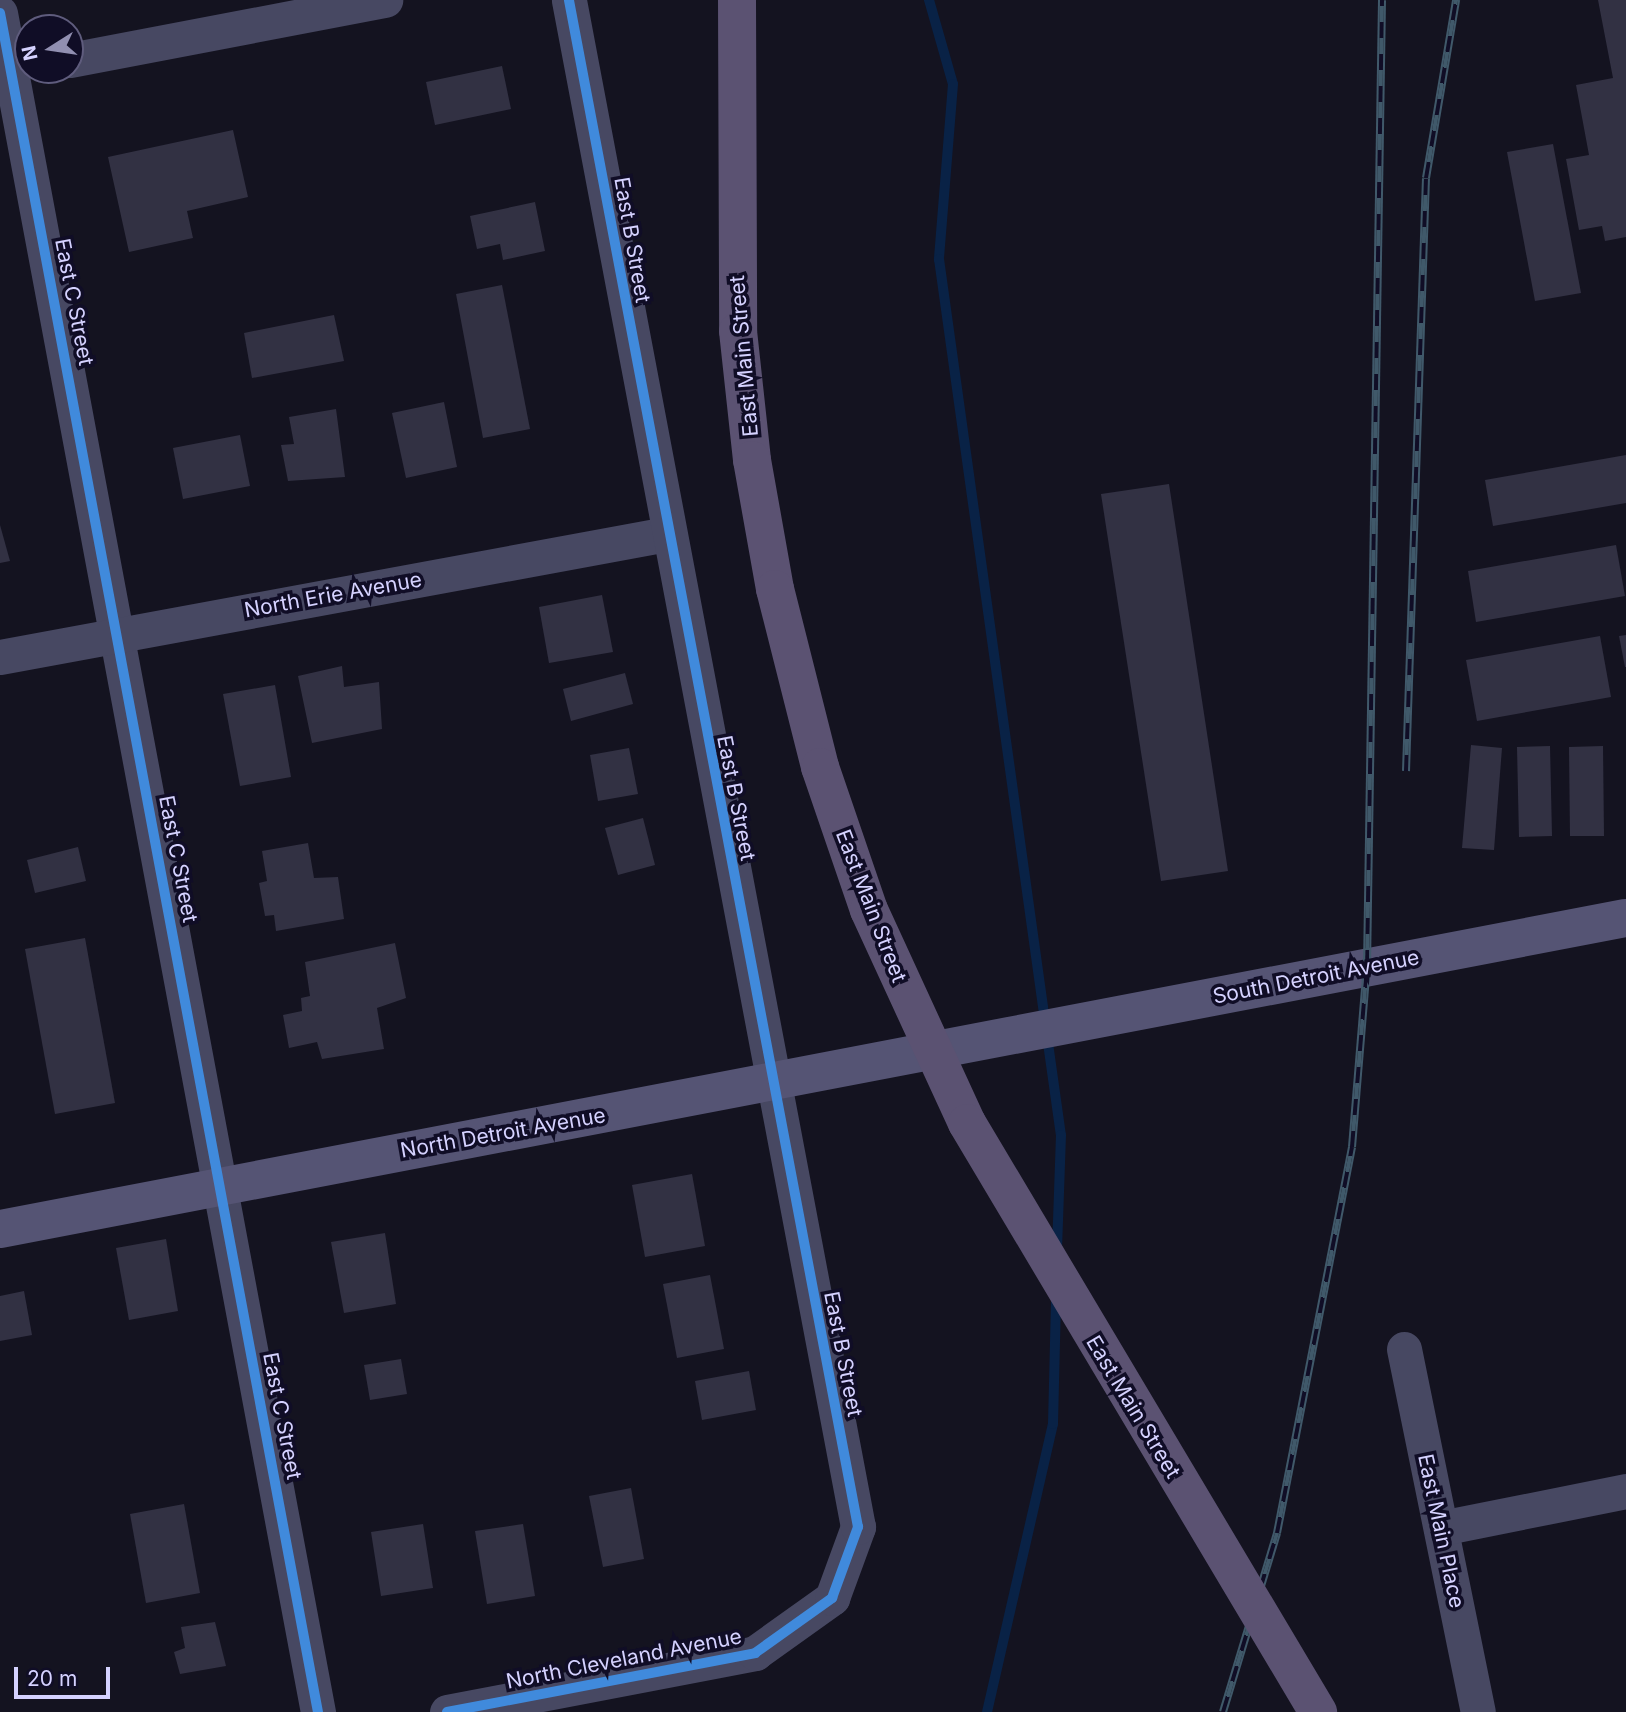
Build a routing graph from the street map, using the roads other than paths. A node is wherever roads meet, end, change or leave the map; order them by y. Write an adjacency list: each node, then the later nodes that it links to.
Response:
1 (385, 0): 5 (street)
2 (569, 0): 7 (street, East B Street)
3 (737, 0): 21 (main road, East Main Street, bridge)
4 (0, 13): 6 (street, East C Street)
5 (84, 57)
6 (13, 71): 8 (street, East C Street)
7 (667, 534): 8 (street, North Erie Avenue); 12 (street, East B Street)
8 (117, 635): 9 (street, North Erie Avenue); 13 (street, East C Street)
9 (0, 657)
10 (1626, 918): 11 (street, South Detroit Avenue)
11 (1007, 1040): 12 (street, North Detroit Avenue)
12 (771, 1084): 13 (street, North Detroit Avenue); 18 (street, East B Street)
13 (219, 1185): 14 (street, North Detroit Avenue); 19 (street, East C Street)
14 (0, 1229)
15 (1404, 1349): 17 (street, East Main Place)
16 (1626, 1491): 17 (street)
17 (1441, 1528): 22 (street, East Main Place)
18 (832, 1598): 20 (street, North Cleveland Avenue)
19 (318, 1712)
20 (447, 1712)
21 (1318, 1712)
22 (1478, 1712)

